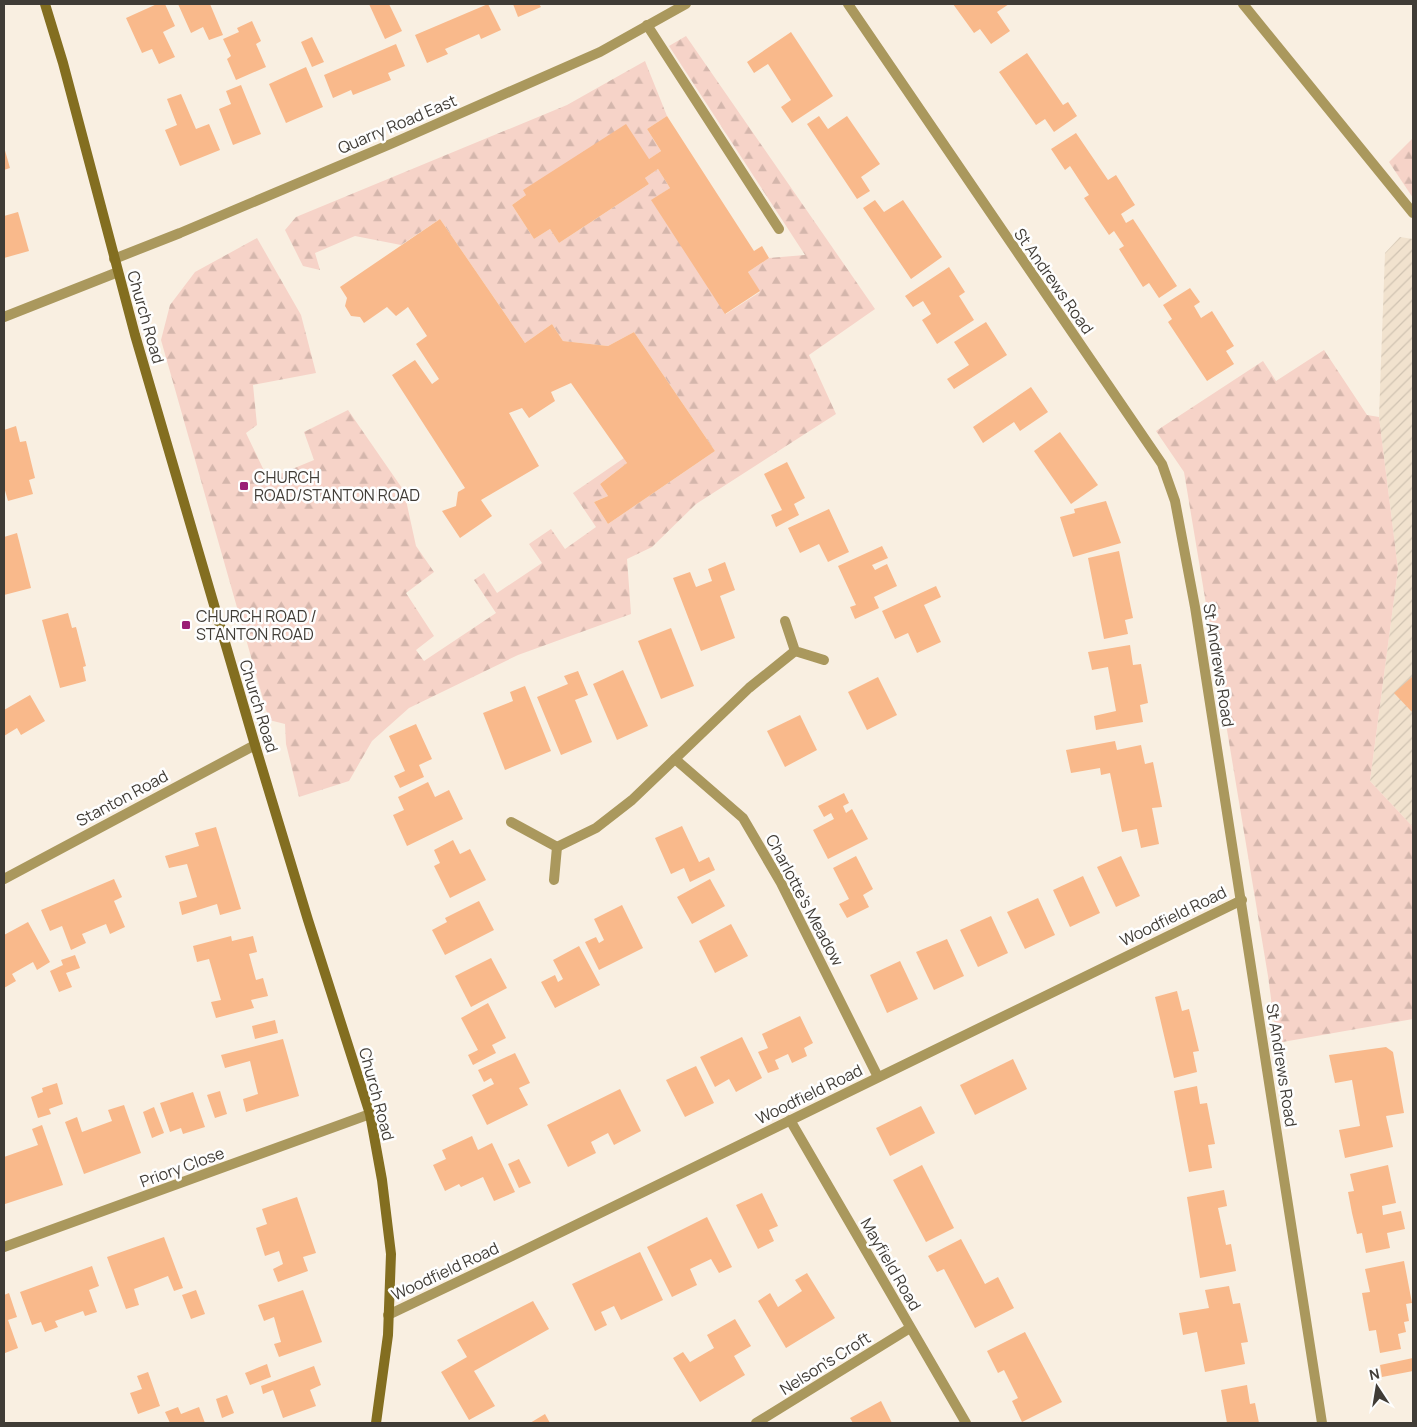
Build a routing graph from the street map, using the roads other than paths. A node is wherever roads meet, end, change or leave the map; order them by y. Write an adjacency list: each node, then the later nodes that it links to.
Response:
1 (45, 4): 8 (main road, Church Road)
2 (686, 4): 5 (street, Quarry Road East)
3 (848, 4): 20 (street, St Andrews Road)
4 (1243, 4): 6 (street)
5 (647, 25): 7 (street); 8 (street, Quarry Road East)
6 (1413, 213)
7 (779, 229)
8 (114, 258): 9 (main road, Church Road)
9 (118, 272): 10 (street); 14 (main road, Church Road)
10 (4, 317)
11 (785, 621): 12 (street)
12 (795, 651): 13 (street); 15 (street)
13 (824, 660)
14 (255, 745): 18 (street, Stanton Road); 22 (main road, Church Road)
15 (675, 759): 17 (street); 21 (street, Charlotte's Meadow)
16 (511, 822): 17 (street)
17 (558, 847): 19 (street)
18 (4, 879)
19 (554, 880)
20 (1242, 900): 21 (street, Woodfield Road); 30 (street, St Andrews Road)
21 (878, 1077): 23 (street, Woodfield Road)
22 (370, 1114): 24 (street, Priory Close); 25 (main road, Church Road)
23 (790, 1120): 25 (street, Woodfield Road); 26 (street, Mayfield Road)
24 (4, 1247)
25 (388, 1315): 27 (main road, Church Road)
26 (910, 1328): 28 (street, Nelson's Croft); 29 (street, Mayfield Road)
27 (376, 1423)
28 (756, 1423)
29 (966, 1423)
30 (1322, 1423)

